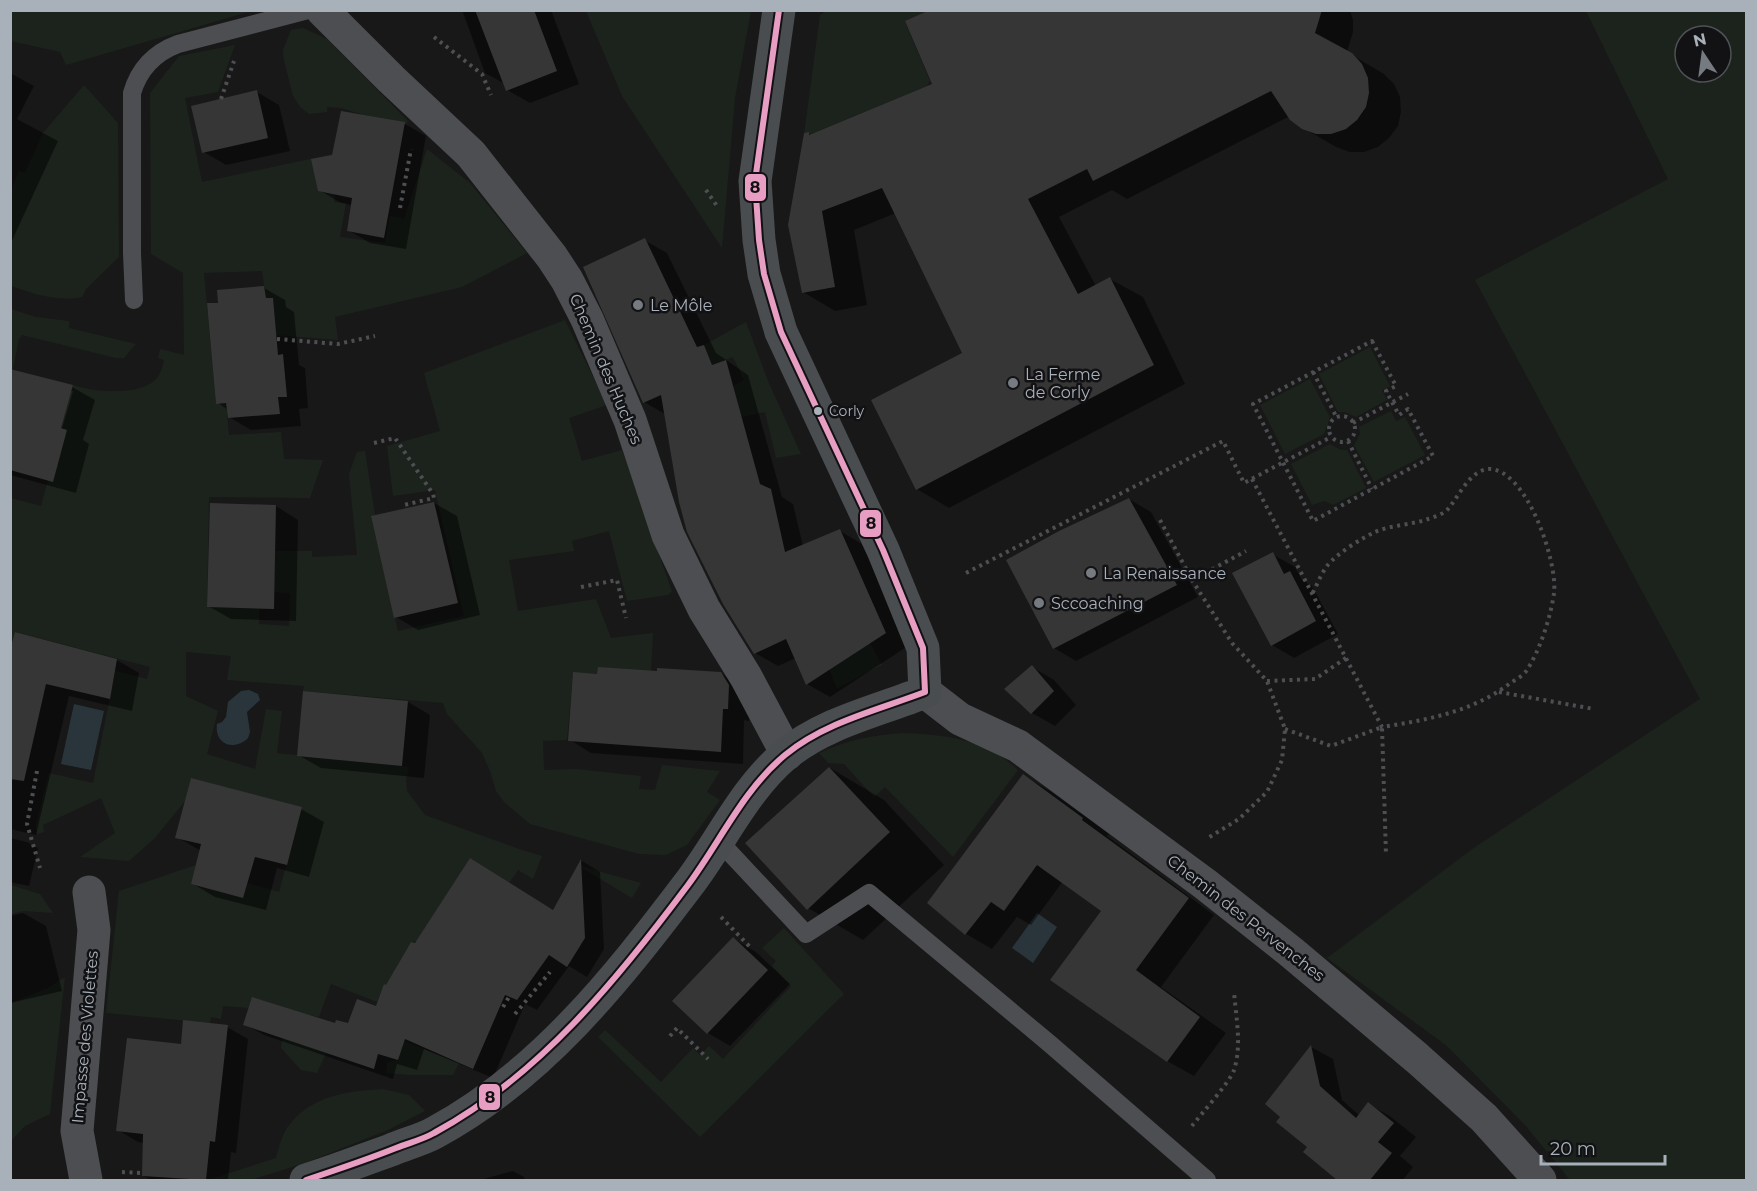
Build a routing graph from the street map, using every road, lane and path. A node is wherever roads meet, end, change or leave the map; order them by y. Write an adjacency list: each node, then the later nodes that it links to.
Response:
1 (308, 10): 8 (lane)
2 (322, 10): 37 (street, Chemin des Huches)
3 (779, 10): 32 (street)
4 (434, 37): 5 (path)
5 (491, 95)
6 (411, 147): 7 (path)
7 (400, 208)
8 (135, 300)
9 (375, 336): 10 (path)
10 (277, 339)
11 (1312, 372): 13 (path); 14 (path); 19 (path)
12 (1408, 394): 13 (path)
13 (1392, 402): 15 (path); 21 (path)
14 (1337, 418): 15 (path); 16 (path)
15 (1353, 423): 17 (path)
16 (1331, 437): 17 (path); 19 (path)
17 (1348, 441): 21 (path)
18 (374, 443): 22 (path)
19 (1283, 462): 20 (path); 21 (path)
20 (1252, 479): 25 (path); 28 (path)
21 (1372, 489)
22 (404, 505)
23 (1160, 520): 26 (path)
24 (1246, 551): 26 (path)
25 (966, 573)
26 (1192, 580): 31 (path)
27 (581, 587): 29 (path)
28 (1312, 594): 30 (path); 33 (path)
29 (626, 618)
30 (1346, 658): 31 (path); 35 (path)
31 (1268, 681): 36 (path)
32 (925, 692): 37 (street); 59 (street, Chemin des Pervenches)
33 (1498, 692): 34 (path); 35 (path)
34 (1594, 710)
35 (1382, 727): 36 (path); 41 (path)
36 (1285, 729): 40 (path)
37 (787, 754): 39 (street)
38 (37, 771): 42 (path)
39 (718, 840): 53 (lane); 57 (street)
40 (1205, 840)
41 (1386, 855)
42 (40, 868)
43 (89, 892): 56 (street, Impasse des Violettes)
44 (721, 917): 45 (path)
45 (751, 948)
46 (550, 972): 50 (path)
47 (1234, 992): 53 (path)
48 (509, 997): 49 (path)
49 (503, 1007)
50 (514, 1014)
51 (670, 1036): 52 (path)
52 (708, 1059)
53 (1173, 1150): 58 (lane)
54 (122, 1172): 55 (path)
55 (142, 1173)
56 (86, 1180)
57 (306, 1180)
58 (1207, 1180)
59 (1540, 1180)

